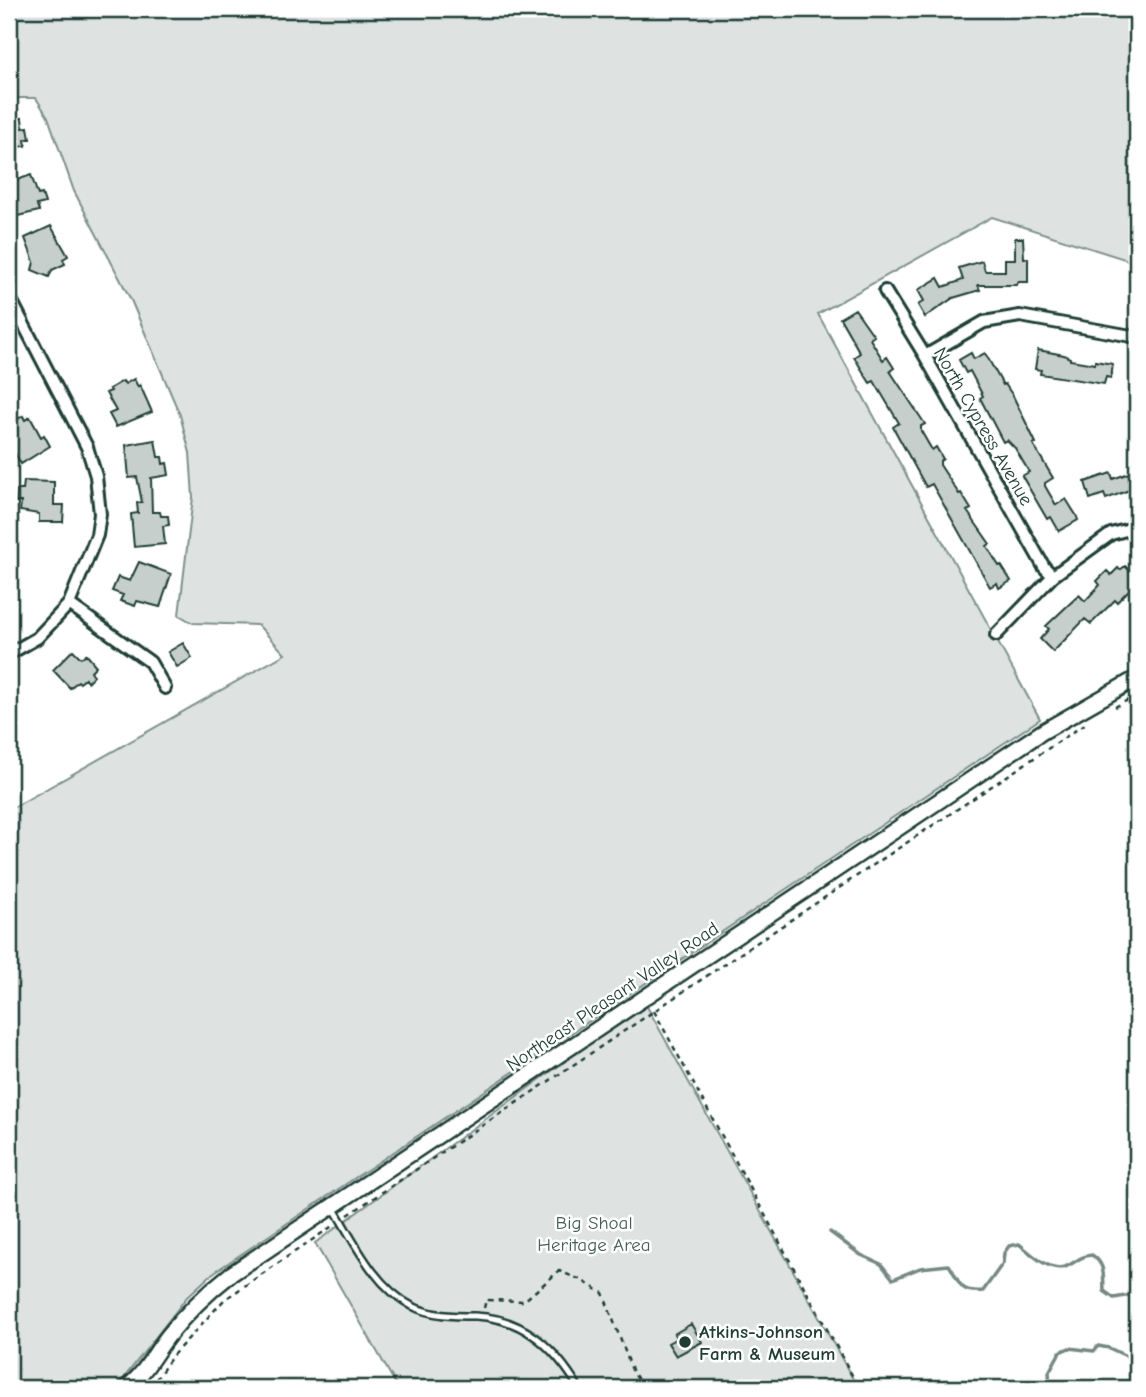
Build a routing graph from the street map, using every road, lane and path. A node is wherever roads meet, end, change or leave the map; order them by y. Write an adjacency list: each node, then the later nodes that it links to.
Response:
1 (885, 291): 4 (street, North Cypress Avenue)
2 (9, 296): 7 (street)
3 (1137, 337): 4 (street)
4 (925, 356): 6 (street, North Cypress Avenue)
5 (1137, 527): 6 (street)
6 (1053, 576): 8 (street)
7 (69, 604): 9 (street); 11 (street)
8 (996, 635)
9 (9, 654)
10 (1137, 678): 16 (street, Northeast Pleasant Valley Road)
11 (165, 688)
12 (1137, 695): 13 (path)
13 (1109, 710)
14 (1088, 722): 15 (path)
15 (654, 1011): 17 (path); 22 (path)
16 (332, 1205): 17 (lane); 19 (street, Northeast Pleasant Valley Road)
17 (341, 1220): 18 (lane); 19 (path)
18 (482, 1317): 20 (lane); 21 (path)
19 (137, 1386)
20 (579, 1388)
21 (643, 1388)
22 (859, 1388)

